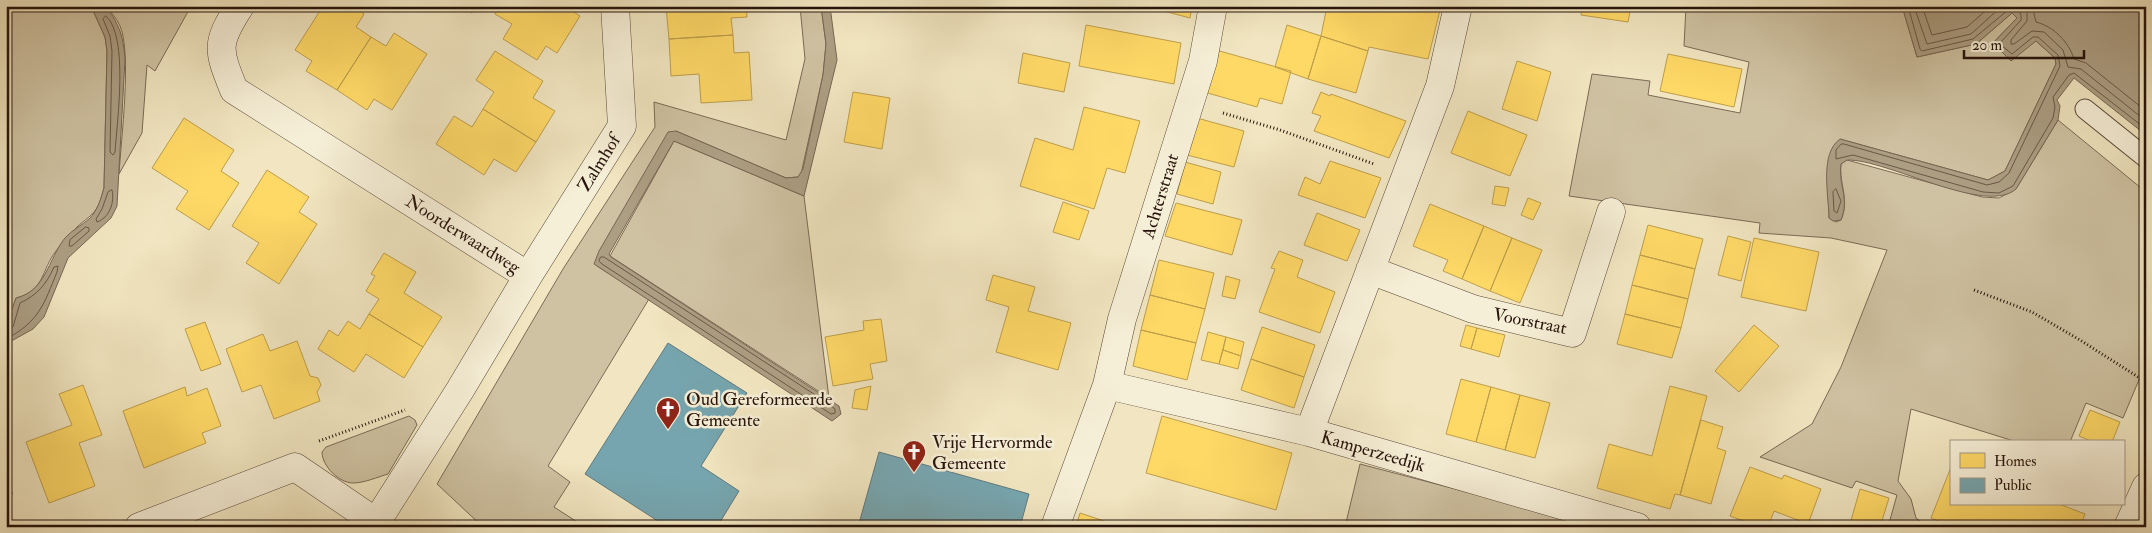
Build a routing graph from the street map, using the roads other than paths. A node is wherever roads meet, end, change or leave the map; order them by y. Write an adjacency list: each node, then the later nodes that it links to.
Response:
1 (240, 6): 9 (street, Noorderwaardweg)
2 (615, 6): 9 (street, Zalmhof)
3 (1213, 6): 10 (street, Achterstraat)
4 (1458, 6): 8 (street)
5 (2085, 109): 6 (lane)
6 (2146, 158)
7 (1611, 212): 8 (street, Voorstraat)
8 (1370, 270): 11 (street)
9 (528, 276): 13 (street, Noorderwaardweg)
10 (1107, 385): 11 (street, Kamperzeedijk); 15 (street, Achterstraat)
11 (1309, 432): 16 (street, Kamperzeedijk)
12 (2146, 487): 17 (street)
13 (380, 524): 14 (street)
14 (139, 527)
15 (1055, 527)
16 (1637, 527)
17 (2128, 527)

